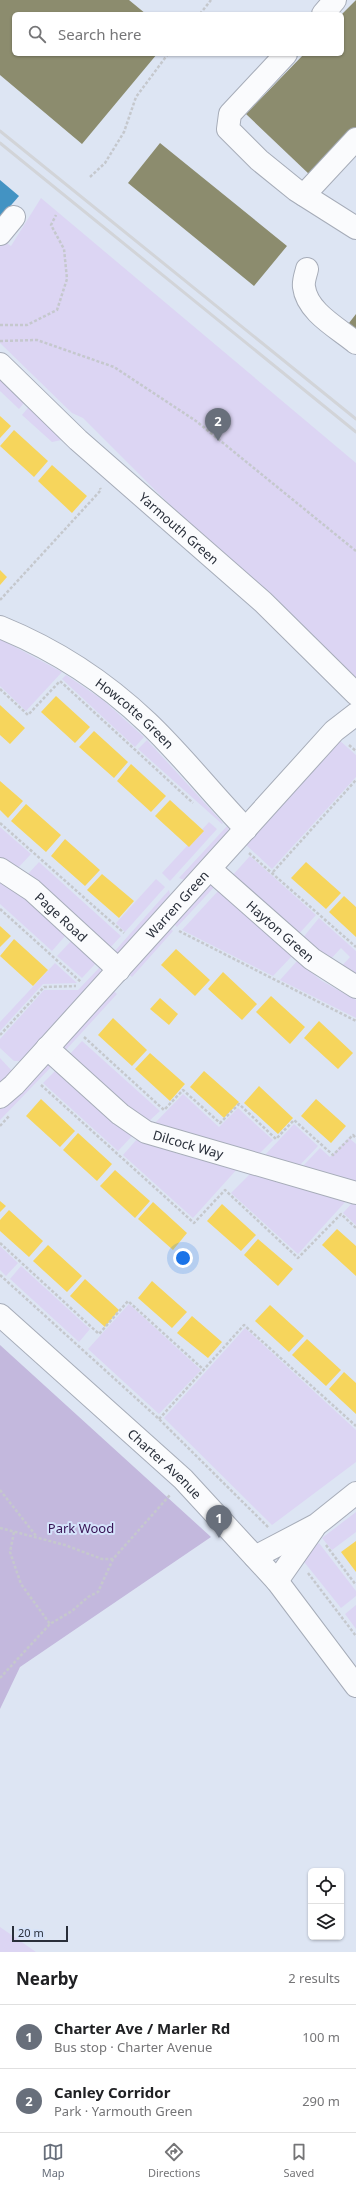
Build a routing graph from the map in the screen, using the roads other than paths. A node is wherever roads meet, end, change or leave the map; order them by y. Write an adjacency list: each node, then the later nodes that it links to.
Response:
1 (335, 0): 2 (street)
2 (325, 12)
3 (284, 56): 5 (street)
4 (356, 139): 5 (street)
5 (304, 195): 7 (street)
6 (14, 217): 8 (street)
7 (356, 228)
8 (0, 234)
9 (307, 269): 10 (street)
10 (356, 343)
11 (0, 364): 13 (street, Yarmouth Green)
12 (0, 627): 15 (street, Howcotte Green)
13 (356, 694)
14 (352, 723): 15 (street, Warren Green)
15 (241, 835): 17 (street, Warren Green)
16 (0, 869): 18 (street, Page Road)
17 (210, 869): 18 (street, Warren Green); 19 (street, Hayton Green)
18 (112, 964): 20 (street, Warren Green)
19 (356, 987)
20 (47, 1048): 21 (street, Warren Green); 22 (street, Dilcock Way)
21 (0, 1097)
22 (356, 1193)
23 (0, 1315): 26 (street, Charter Avenue)
24 (356, 1492): 25 (street)
25 (289, 1550): 26 (street); 27 (street)
26 (256, 1557): 27 (street, Charter Avenue)
27 (277, 1581): 28 (street, Charter Avenue)
28 (356, 1686)

